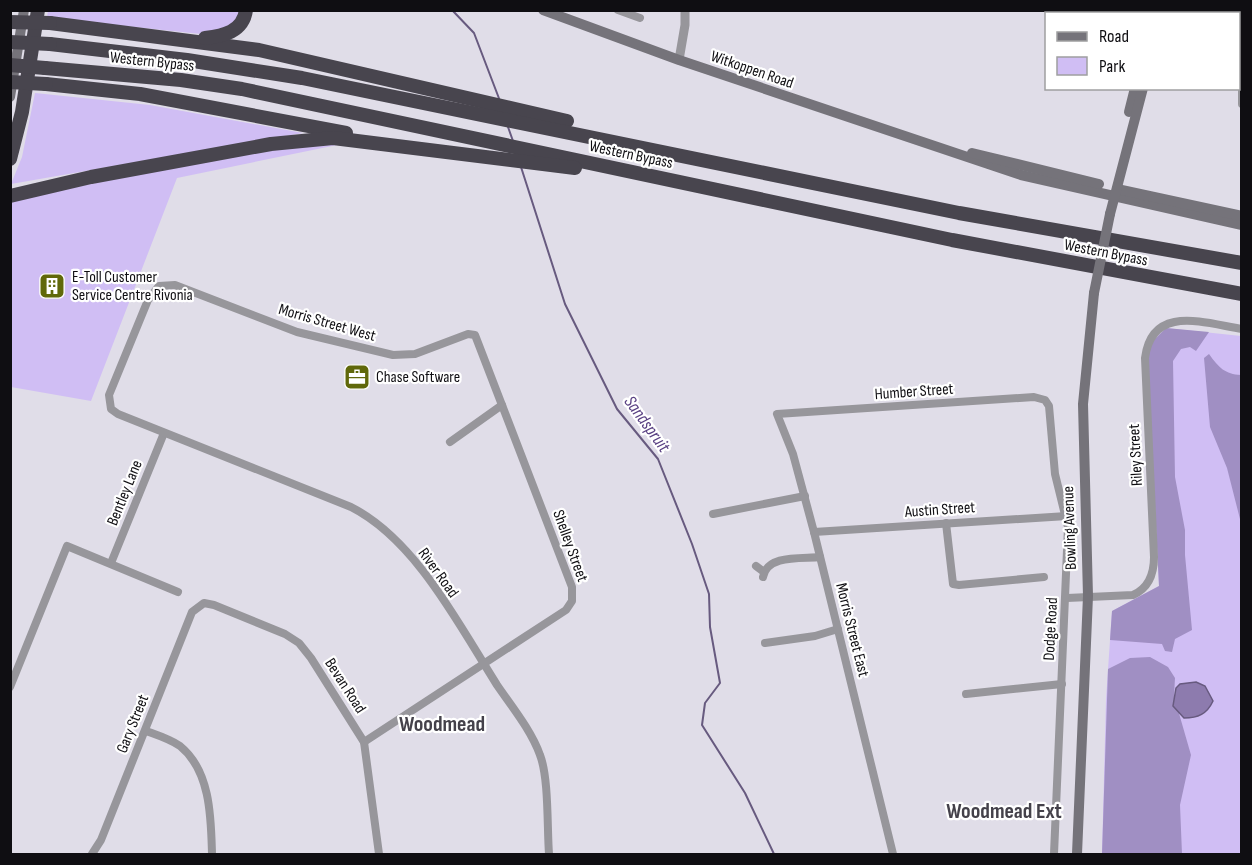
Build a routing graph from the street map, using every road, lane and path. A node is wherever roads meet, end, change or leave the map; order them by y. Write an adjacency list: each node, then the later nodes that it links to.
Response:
1 (24, 10): 17 (main road)
2 (38, 10): 22 (highway)
3 (246, 10): 9 (highway)
4 (543, 10): 11 (main road, Witkoppen Road)
5 (618, 10): 7 (street)
6 (685, 10): 11 (street)
7 (640, 18)
8 (10, 22): 9 (highway, bridge)
9 (185, 40): 19 (highway)
10 (10, 42): 19 (highway, Western Bypass, bridge)
11 (679, 60): 24 (main road, Witkoppen Road)
12 (10, 65): 21 (highway, Western Bypass, bridge)
13 (1242, 78): 18 (street)
14 (10, 82): 20 (highway, bridge)
15 (1135, 90): 24 (main road)
16 (1142, 90): 24 (main road)
17 (10, 98)
18 (1242, 104)
19 (469, 105): 27 (highway, Western Bypass)
20 (410, 147): 21 (highway); 23 (highway)
21 (540, 158): 29 (highway, Western Bypass)
22 (10, 159)
23 (10, 196)
24 (1113, 197): 25 (main road, Witkoppen Road); 26 (main road, Witkoppen Road); 47 (main road, Bowling Avenue, bridge)
25 (1242, 216)
26 (1242, 225)
27 (1242, 263)
28 (175, 285): 31 (street, Morris Street West); 35 (street, River Road)
29 (1242, 294)
30 (1242, 329): 47 (street, Riley Street)
31 (473, 333): 32 (street, Shelley Street)
32 (502, 405): 36 (street); 52 (street, Shelley Street)
33 (1049, 406): 34 (street, Humber Street); 39 (street, Dodge Road)
34 (777, 414): 37 (street, Morris Street East)
35 (164, 433): 43 (street, Bentley Lane); 52 (street, River Road)
36 (450, 442)
37 (805, 496): 38 (street); 41 (street, Morris Street East)
38 (713, 514)
39 (1067, 516): 40 (street, Austin Street); 48 (street, Dodge Road)
40 (946, 523): 41 (street, Austin Street); 45 (street)
41 (814, 532): 42 (street, Morris Street East)
42 (820, 557): 44 (street); 50 (street, Morris Street East)
43 (111, 564): 46 (street); 54 (street)
44 (756, 566)
45 (1044, 577)
46 (178, 592)
47 (1088, 596): 48 (street, Riley Street); 64 (main road, Bowling Avenue)
48 (1067, 598): 53 (street, Dodge Road)
49 (199, 604): 56 (street, Gary Street); 57 (street, Bevan Road)
50 (838, 629): 51 (street); 62 (street, Morris Street East)
51 (765, 643)
52 (484, 664): 57 (street, Shelley Street); 61 (street, River Road)
53 (1062, 684): 55 (street); 63 (street, Dodge Road)
54 (10, 687)
55 (966, 694)
56 (146, 731): 58 (street, Gary Street); 59 (street)
57 (364, 742): 60 (street, Bevan Road)
58 (92, 855)
59 (212, 855)
60 (379, 855)
61 (549, 855)
62 (893, 855)
63 (1054, 855)
64 (1077, 855)

